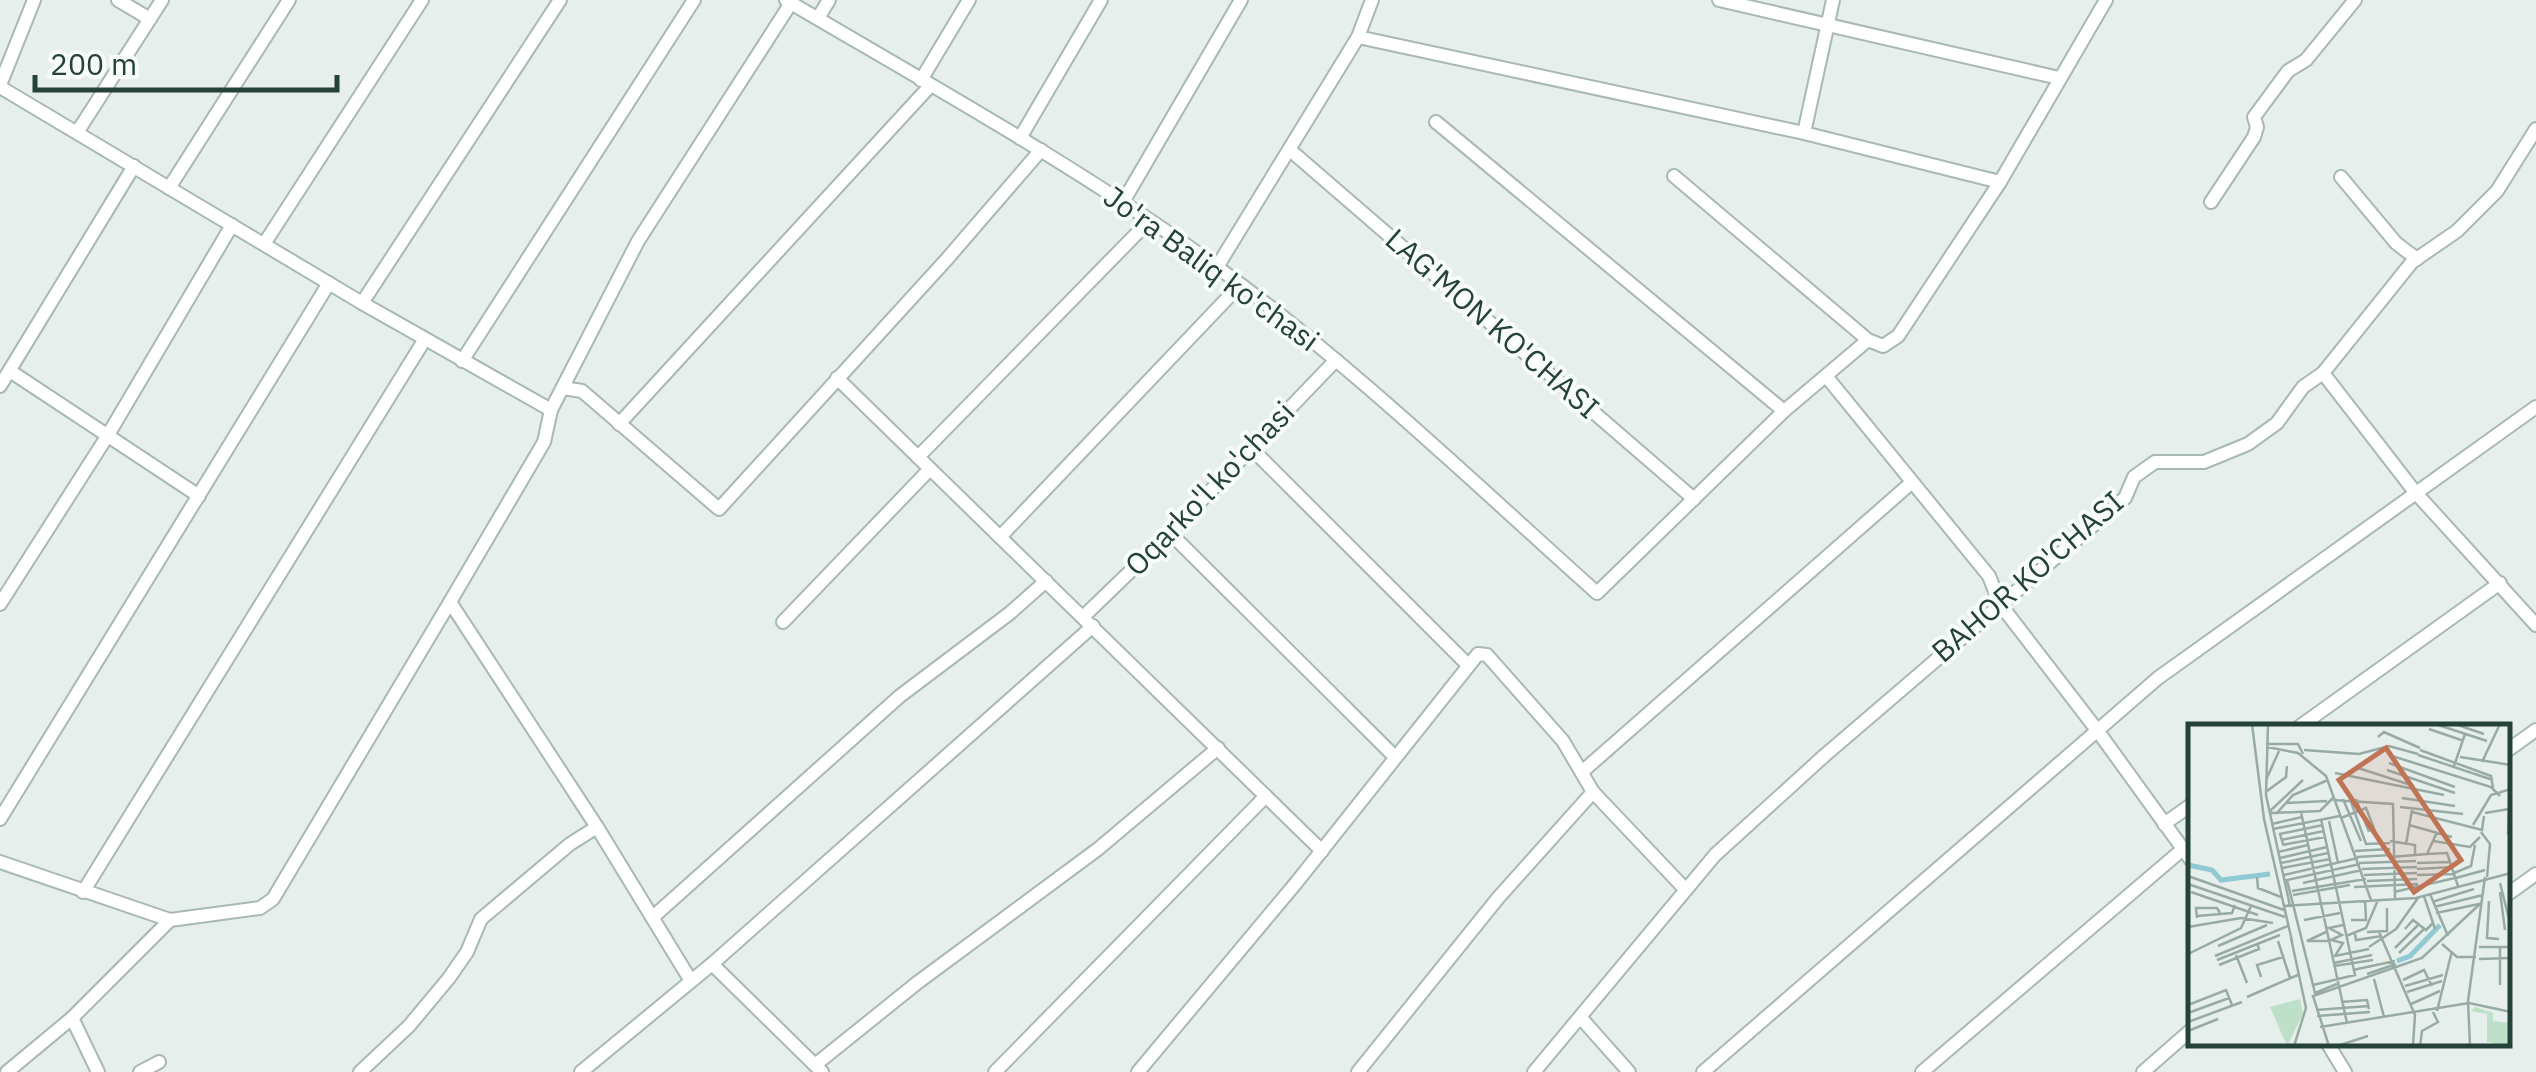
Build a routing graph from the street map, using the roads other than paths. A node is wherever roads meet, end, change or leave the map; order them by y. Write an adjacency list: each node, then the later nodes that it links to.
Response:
1 (34, 0): 24 (street)
2 (118, 0): 18 (street)
3 (162, 0): 18 (street)
4 (288, 0): 36 (street)
5 (422, 0): 41 (street)
6 (560, 0): 46 (street)
7 (694, 0): 49 (street)
8 (829, 0): 19 (street)
9 (969, 0): 23 (street)
10 (1101, 0): 29 (street)
11 (1241, 0): 37 (street)
12 (1372, 0): 21 (street)
13 (1720, 0): 20 (street)
14 (1833, 0): 20 (street)
15 (2106, 0): 22 (street)
16 (2354, 0): 38 (street)
17 (789, 2): 19 (street, Jo'ra Baliq ko'chasi); 56 (street)
18 (150, 18): 27 (street)
19 (818, 18): 23 (street, Jo'ra Baliq ko'chasi)
20 (1828, 24): 22 (street); 28 (street)
21 (1358, 38): 28 (street); 31 (street)
22 (2059, 78): 35 (street)
23 (925, 83): 29 (street, Jo'ra Baliq ko'chasi); 60 (street)
24 (0, 86): 27 (street)
25 (1436, 122): 59 (street)
26 (2536, 128): 42 (street, BAHOR KO'CHASI)
27 (78, 131): 32 (street)
28 (1804, 133): 35 (street)
29 (1020, 138): 30 (street, Jo'ra Baliq ko'chasi)
30 (1041, 150): 37 (street, Jo'ra Baliq ko'chasi); 54 (street)
31 (1290, 150): 43 (street); 68 (street, LAG'MON KO'CHASI)
32 (134, 166): 36 (street); 51 (street)
33 (1674, 176): 48 (street)
34 (2341, 177): 42 (street)
35 (2000, 182): 48 (street)
36 (169, 188): 40 (street)
37 (1123, 202): 39 (street, Jo'ra Baliq ko'chasi)
38 (2211, 202)
39 (1149, 221): 43 (street, Jo'ra Baliq ko'chasi); 63 (street)
40 (232, 225): 41 (street); 61 (street)
41 (264, 244): 44 (street)
42 (2416, 259): 52 (street, BAHOR KO'CHASI)
43 (1217, 267): 45 (street, Jo'ra Baliq ko'chasi)
44 (328, 283): 46 (street); 67 (street)
45 (1240, 285): 50 (street, Jo'ra Baliq ko'chasi); 70 (street)
46 (362, 303): 47 (street)
47 (424, 339): 49 (street); 98 (street)
48 (1868, 340): 53 (street)
49 (462, 360): 58 (street)
50 (1336, 360): 62 (street, Oqarko'l ko'chasi); 68 (street, Jo'ra Baliq ko'chasi)
51 (10, 371): 55 (street); 61 (street)
52 (2324, 373): 66 (street); 75 (street, BAHOR KO'CHASI)
53 (1826, 376): 59 (street); 65 (street)
54 (837, 378): 60 (street); 63 (street)
55 (0, 386)
56 (563, 388): 58 (street); 60 (street)
57 (2536, 407): 66 (street)
58 (551, 410): 73 (street)
59 (1784, 411): 68 (street)
60 (619, 424)
61 (108, 435): 67 (street); 74 (street)
62 (1251, 448): 69 (street, Oqarko'l ko'chasi); 79 (street)
63 (918, 456): 64 (street)
64 (930, 469): 70 (street); 76 (street)
65 (1911, 483): 75 (street); 86 (street)
66 (2415, 492): 72 (street); 81 (street)
67 (198, 496): 90 (street)
68 (1694, 499)
69 (1170, 533): 77 (street, Oqarko'l ko'chasi); 85 (street)
70 (1000, 537): 71 (street)
71 (1046, 581): 77 (street); 100 (street)
72 (2500, 583): 78 (street); 80 (street)
73 (450, 602): 92 (street); 101 (street)
74 (0, 604)
75 (2000, 604): 81 (street); 97 (street, BAHOR KO'CHASI)
76 (783, 622)
77 (1088, 622): 83 (street); 102 (street, Oqarko'l ko'chasi)
78 (2536, 625)
79 (1467, 664): 85 (street); 86 (street)
80 (2303, 724)
81 (2097, 730): 91 (street); 120 (street)
82 (2536, 730): 84 (street)
83 (1218, 748): 88 (street); 109 (street)
84 (2511, 748)
85 (1396, 756): 93 (street)
86 (1584, 771): 87 (street)
87 (1593, 792): 97 (street); 117 (street)
88 (1265, 797): 93 (street); 115 (street)
89 (2188, 806): 91 (street)
90 (0, 819)
91 (2164, 824): 94 (street)
92 (597, 827): 100 (street); 113 (street)
93 (1322, 851): 116 (street)
94 (2187, 854): 121 (street)
95 (0, 862): 98 (street)
96 (2536, 874): 99 (street)
97 (1685, 889): 105 (street, BAHOR KO'CHASI)
98 (83, 892): 101 (street)
99 (2511, 892)
100 (653, 917): 103 (street)
101 (170, 920): 104 (street)
102 (712, 964): 103 (street, Oqarko'l ko'chasi); 109 (street)
103 (691, 981): 114 (street, Oqarko'l ko'chasi)
104 (72, 1018): 110 (street); 111 (street)
105 (1581, 1018): 118 (street, BAHOR KO'CHASI); 119 (street)
106 (2188, 1033): 122 (street)
107 (2330, 1047): 123 (street)
108 (158, 1062): 112 (street)
109 (819, 1069)
110 (7, 1072)
111 (98, 1072)
112 (140, 1072)
113 (360, 1072)
114 (581, 1072)
115 (995, 1072)
116 (1138, 1072)
117 (1358, 1072)
118 (1534, 1072)
119 (1629, 1072)
120 (1702, 1072)
121 (1922, 1072)
122 (2143, 1072)
123 (2345, 1072)

